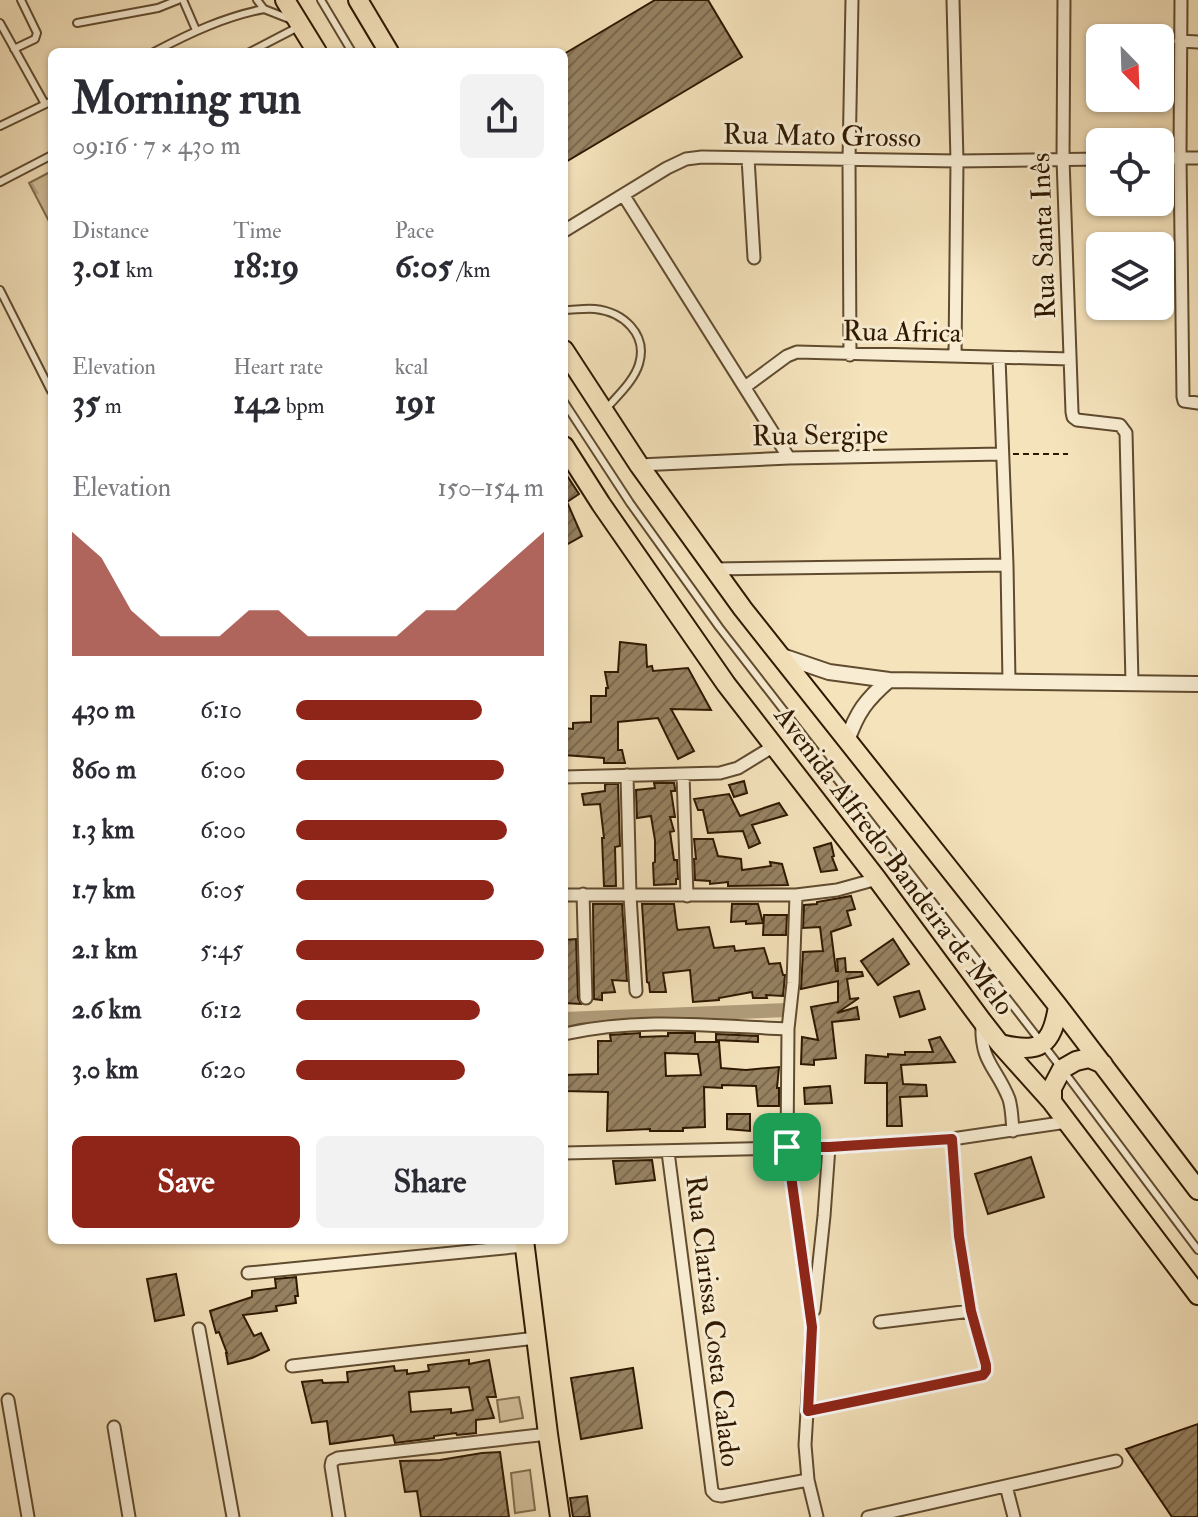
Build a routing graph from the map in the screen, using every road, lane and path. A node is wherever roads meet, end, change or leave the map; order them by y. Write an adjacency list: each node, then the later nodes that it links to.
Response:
1 (21, 0): 23 (lane)
2 (180, 0): 13 (lane); 15 (lane)
3 (257, 0): 11 (lane)
4 (285, 0): 14 (main road)
5 (321, 0): 21 (lane)
6 (358, 0): 22 (main road)
7 (852, 0): 33 (street)
8 (953, 0): 34 (street)
9 (1064, 0): 31 (street, Rua Santa Inês)
10 (1181, 0): 16 (street)
11 (264, 9): 14 (lane); 15 (lane)
12 (0, 23): 23 (lane)
13 (77, 23)
14 (300, 24): 19 (lane); 20 (main road)
15 (196, 30): 18 (lane)
16 (1180, 41): 17 (street); 28 (street)
17 (1198, 42)
18 (162, 48)
19 (257, 48)
20 (315, 48)
21 (350, 48)
22 (387, 48)
23 (14, 49): 24 (lane)
24 (48, 102): 25 (lane)
25 (0, 126)
26 (48, 157): 35 (lane)
27 (1174, 157): 28 (street)
28 (1180, 157): 30 (street); 48 (street)
29 (748, 158): 33 (street, Rua Mato Grosso); 36 (street, Rua Mato Grosso); 38 (street)
30 (1198, 158)
31 (1063, 159): 32 (street, Rua Mato Grosso); 34 (street, Rua Mato Grosso); 45 (street, Rua Santa Inês)
32 (1086, 159)
33 (849, 160): 34 (street, Rua Mato Grosso); 41 (street)
34 (957, 161): 43 (street)
35 (0, 182)
36 (624, 196): 37 (street, Rua Mato Grosso); 47 (street)
37 (568, 229)
38 (754, 258)
39 (0, 290): 46 (lane)
40 (568, 310): 50 (lane)
41 (850, 355): 43 (street, Rua Africa); 47 (street, Rua Africa)
42 (568, 356): 50 (main road, Avenida Alfredo Bandeira de Melo)
43 (955, 356): 44 (street, Rua Africa)
44 (999, 358): 45 (street, Rua Africa); 51 (street)
45 (1070, 359): 61 (street, Rua Santa Inês)
46 (48, 385)
47 (745, 387): 53 (street)
48 (1198, 403)
49 (568, 408): 81 (lane)
50 (603, 411): 54 (main road, Avenida Alfredo Bandeira de Melo)
51 (1002, 454): 52 (path); 53 (street, Rua Sergipe); 56 (street)
52 (1068, 454)
53 (789, 458): 54 (street, Rua Sergipe)
54 (639, 465): 57 (main road, Avenida Alfredo Bandeira de Melo)
55 (570, 468): 64 (main road, Avenida Alfredo Bandeira de Melo)
56 (1007, 565): 57 (street); 60 (street)
57 (713, 569): 58 (main road, Avenida Alfredo Bandeira de Melo)
58 (779, 655): 59 (street); 63 (main road, Avenida Alfredo Bandeira de Melo)
59 (889, 680): 60 (street); 63 (street)
60 (1009, 682): 61 (street)
61 (1132, 682): 62 (street)
62 (1198, 684)
63 (847, 741): 76 (main road, Avenida Alfredo Bandeira de Melo)
64 (774, 746): 66 (street); 68 (main road, Avenida Alfredo Bandeira de Melo)
65 (627, 775): 66 (street); 67 (street); 72 (street)
66 (683, 775): 73 (street)
67 (568, 776)
68 (877, 879): 71 (street); 77 (main road, Avenida Alfredo Bandeira de Melo)
69 (568, 894): 70 (street)
70 (583, 894): 72 (street); 75 (street)
71 (796, 895): 73 (street); 78 (street)
72 (630, 896): 73 (street); 74 (street)
73 (687, 896)
74 (636, 991)
75 (586, 998)
76 (1058, 1006): 81 (main road); 82 (main road, Avenida Alfredo Bandeira de Melo)
77 (982, 1021): 80 (main road, Avenida Alfredo Bandeira de Melo); 86 (street)
78 (788, 1029): 79 (street); 88 (street)
79 (568, 1033)
80 (1000, 1044): 81 (main road); 84 (main road, Avenida Alfredo Bandeira de Melo)
81 (1042, 1044): 83 (lane)
82 (1103, 1064): 83 (main road); 92 (main road, Avenida Alfredo Bandeira de Melo)
83 (1062, 1069): 84 (main road); 95 (lane)
84 (1052, 1102): 85 (main road, Avenida Alfredo Bandeira de Melo)
85 (1067, 1122): 86 (street); 97 (main road, Avenida Alfredo Bandeira de Melo)
86 (1013, 1131): 87 (street)
87 (952, 1139): 89 (street); 98 (street)
88 (787, 1147): 89 (street); 90 (street); 100 (street)
89 (829, 1147): 100 (street)
90 (668, 1152): 91 (street); 109 (street, Rua Clarissa Costa Calado)
91 (568, 1153)
92 (1198, 1190)
93 (515, 1244): 96 (street)
94 (524, 1244): 102 (main road)
95 (1198, 1250)
96 (248, 1273)
97 (1198, 1295)
98 (971, 1311): 99 (street); 105 (street)
99 (880, 1322)
100 (812, 1327): 105 (street)
101 (199, 1329): 113 (street)
102 (536, 1338): 103 (street); 107 (main road)
103 (292, 1366)
104 (8, 1400): 111 (street)
105 (808, 1411): 109 (street)
106 (114, 1427): 112 (street)
107 (548, 1434): 114 (street); 115 (main road)
108 (1116, 1461): 110 (street)
109 (808, 1480): 116 (street)
110 (1006, 1486): 117 (street); 118 (street)
111 (28, 1517)
112 (129, 1517)
113 (233, 1517)
114 (339, 1517)
115 (560, 1517)
116 (817, 1517)
117 (868, 1517)
118 (1014, 1517)

